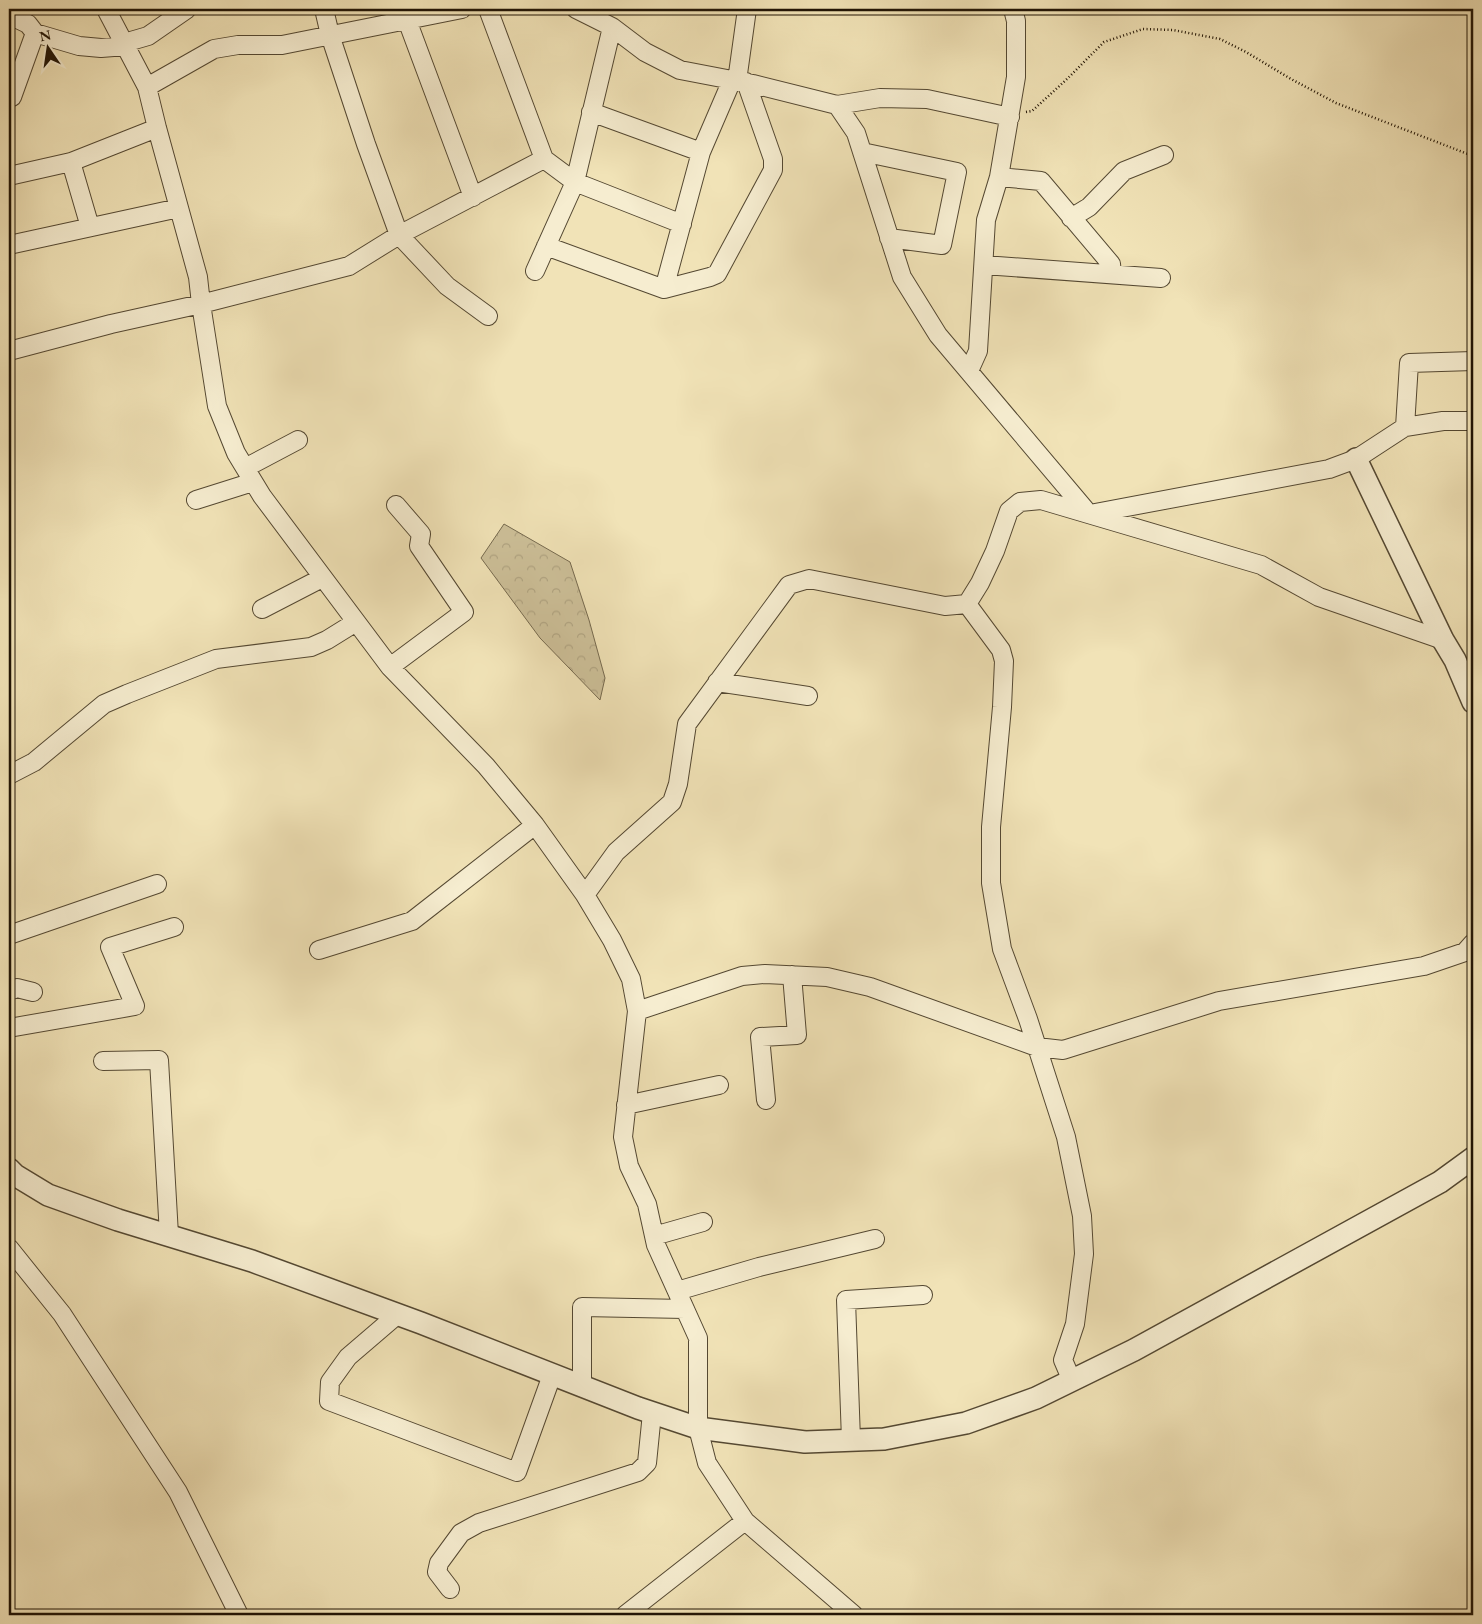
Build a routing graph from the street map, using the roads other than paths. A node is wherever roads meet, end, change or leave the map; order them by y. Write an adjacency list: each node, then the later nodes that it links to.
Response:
1 (106, 9): 14 (street)
2 (187, 9): 14 (street)
3 (324, 9): 13 (street)
4 (462, 9): 10 (street)
5 (488, 9): 25 (street)
6 (579, 9): 11 (street)
7 (747, 9): 15 (street)
8 (1013, 9): 20 (street)
9 (9, 14): 12 (street)
10 (407, 20): 13 (street); 30 (street)
11 (612, 27): 15 (street); 19 (street)
12 (35, 33): 14 (street); 17 (street)
13 (330, 35): 16 (street); 35 (street)
14 (125, 44): 16 (street)
15 (738, 81): 18 (street); 22 (street); 43 (street)
16 (147, 87): 21 (street)
17 (9, 96)
18 (838, 105): 20 (street); 23 (street)
19 (592, 112): 22 (street); 29 (street)
20 (1010, 117): 28 (street)
21 (157, 128): 26 (street); 31 (street)
22 (701, 152): 33 (street)
23 (862, 152): 36 (street); 36 (street)
24 (1164, 155): 32 (street)
25 (544, 160): 29 (street); 30 (street)
26 (71, 162): 27 (street); 34 (street)
27 (9, 176)
28 (999, 177): 32 (street); 39 (street)
29 (574, 182): 33 (street); 38 (street)
30 (473, 197): 35 (street)
31 (179, 208): 34 (street); 44 (street)
32 (1072, 218): 41 (street)
33 (682, 224): 43 (street)
34 (90, 228): 37 (street)
35 (399, 235): 44 (street); 45 (street)
36 (889, 238): 48 (street)
37 (9, 245)
38 (546, 246): 40 (street); 43 (street)
39 (984, 266): 41 (street); 48 (street)
40 (535, 271)
41 (1112, 274): 42 (street)
42 (1160, 278)
43 (664, 289)
44 (201, 304): 46 (street); 53 (street)
45 (488, 316)
46 (9, 351)
47 (1473, 361): 50 (street)
48 (969, 371): 56 (street)
49 (1473, 421): 50 (street)
50 (1405, 427): 52 (street)
51 (298, 440): 53 (street)
52 (1356, 459): 56 (street); 61 (street)
53 (249, 475): 54 (street); 57 (street)
54 (196, 500)
55 (396, 505): 62 (street)
56 (1089, 514): 58 (street); 61 (street)
57 (322, 578): 59 (street); 60 (street)
58 (967, 604): 63 (street); 79 (street)
59 (262, 609)
60 (356, 622): 62 (street); 66 (street)
61 (1443, 640): 65 (street)
62 (390, 667): 67 (street)
63 (716, 682): 64 (street); 69 (street)
64 (808, 696)
65 (1473, 702)
66 (9, 776)
67 (535, 825): 69 (street); 73 (street)
68 (157, 884): 71 (street)
69 (585, 895): 77 (street)
70 (174, 927): 78 (street)
71 (9, 935)
72 (1473, 943): 79 (street)
73 (319, 950)
74 (792, 975): 77 (street); 79 (street); 82 (street)
75 (9, 991): 76 (street)
76 (33, 992)
77 (637, 1011): 83 (street)
78 (9, 1028)
79 (1037, 1047): 96 (street)
80 (104, 1061): 87 (street)
81 (719, 1085): 83 (street)
82 (766, 1100)
83 (626, 1105): 88 (street)
84 (1473, 1158): 96 (street)
85 (9, 1170): 87 (street)
86 (703, 1222): 88 (street)
87 (169, 1236): 94 (street)
88 (654, 1236): 91 (street)
89 (875, 1239): 91 (street)
90 (9, 1248): 103 (street)
91 (677, 1291): 93 (street)
92 (923, 1295): 100 (street)
93 (685, 1309): 97 (street); 99 (street)
94 (397, 1315): 95 (street); 95 (street)
95 (552, 1375): 97 (street)
96 (1072, 1381): 100 (street)
97 (582, 1387): 98 (street)
98 (652, 1413): 99 (street); 102 (street)
99 (698, 1428): 100 (street); 101 (street)
100 (851, 1440)
101 (745, 1521): 104 (street); 105 (street)
102 (450, 1589)
103 (239, 1615)
104 (625, 1615)
105 (854, 1615)

